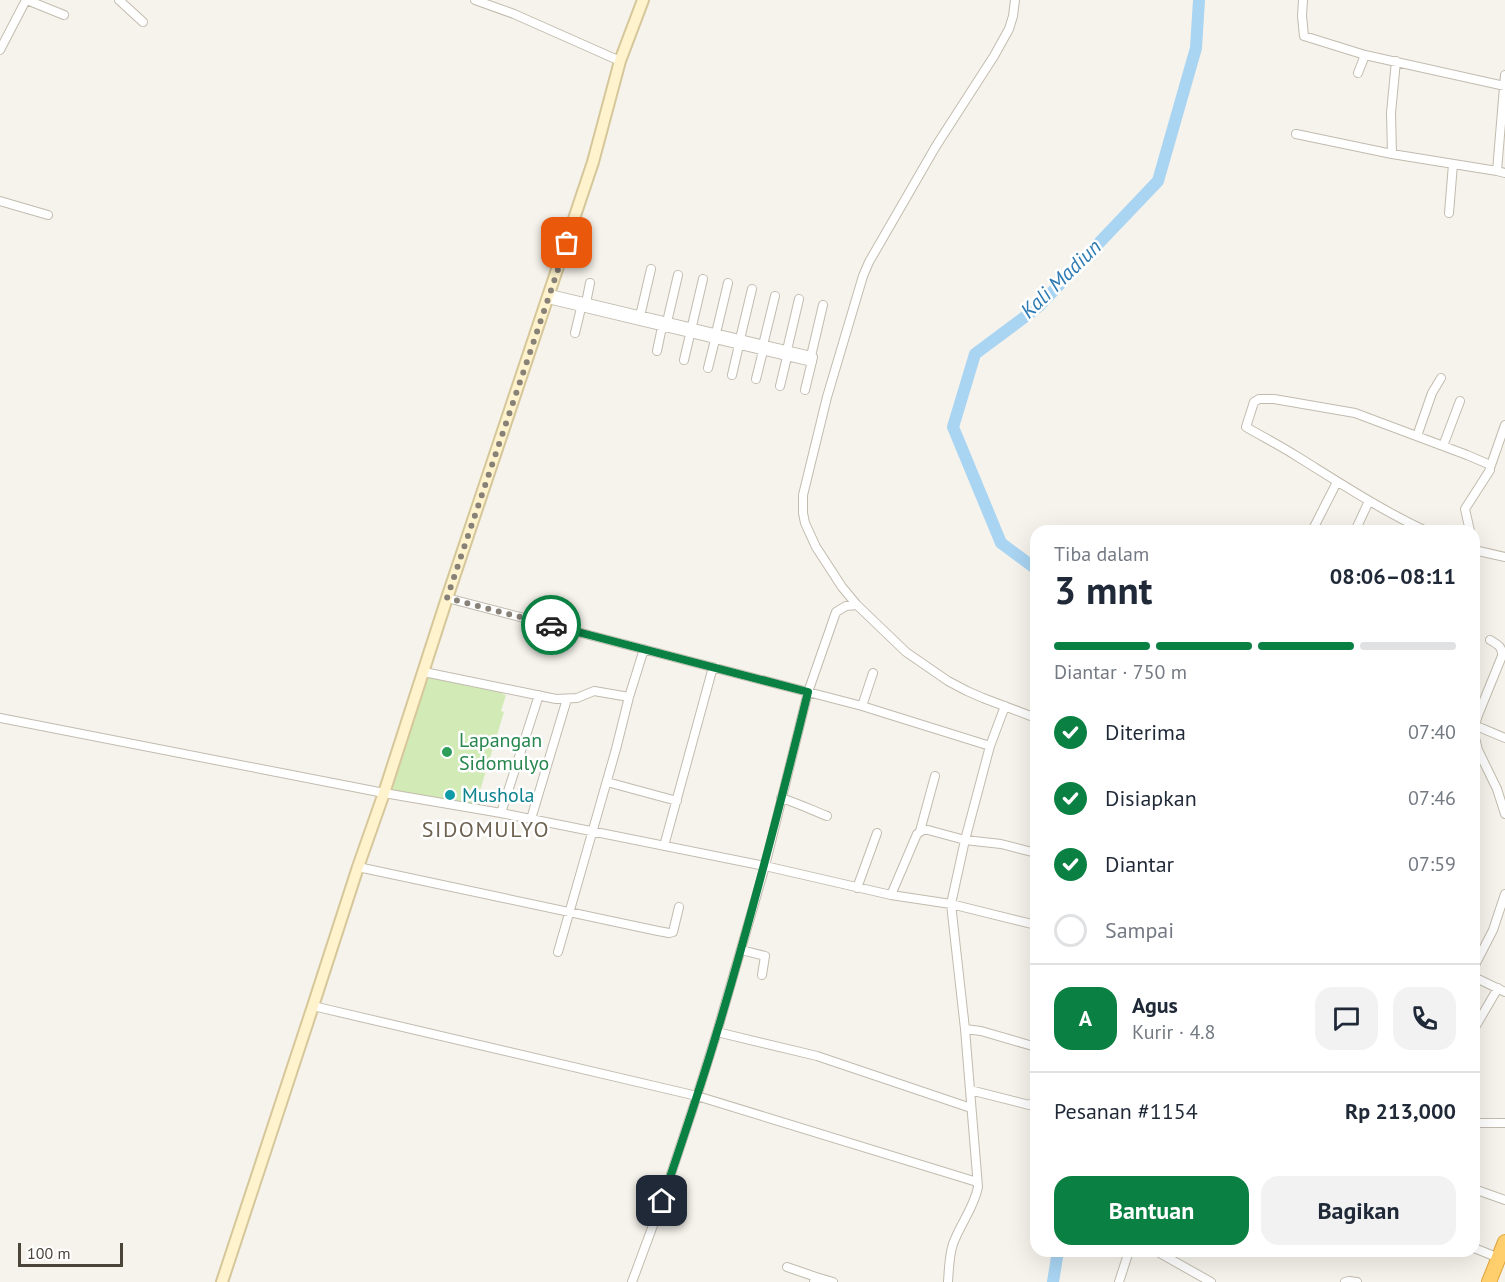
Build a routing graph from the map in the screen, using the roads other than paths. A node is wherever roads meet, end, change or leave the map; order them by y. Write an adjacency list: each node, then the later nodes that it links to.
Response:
1 (27, 0): 7 (street); 9 (street)
2 (119, 0): 8 (street)
3 (475, 0): 11 (street)
4 (643, 0): 11 (main road)
5 (1015, 0): 65 (street)
6 (1303, 0): 10 (street)
7 (64, 15)
8 (143, 22)
9 (1, 47)
10 (1365, 55): 12 (street); 13 (street)
11 (620, 60): 30 (main road)
12 (1396, 61): 15 (street); 17 (street)
13 (1358, 74)
14 (1505, 75): 15 (street)
15 (1504, 85): 19 (street)
16 (1296, 134): 17 (street)
17 (1392, 154): 18 (street)
18 (1453, 164): 19 (street); 21 (street)
19 (1501, 172)
20 (0, 201): 22 (street)
21 (1449, 213)
22 (48, 215)
23 (651, 269): 34 (street)
24 (678, 275): 35 (street)
25 (703, 279): 36 (street)
26 (590, 283): 32 (street)
27 (728, 283): 38 (street)
28 (752, 289): 39 (street)
29 (775, 296): 40 (street)
30 (549, 297): 32 (street); 64 (main road)
31 (799, 299): 42 (street)
32 (584, 305): 34 (street); 35 (street); 37 (street)
33 (823, 305): 43 (street)
34 (640, 316): 35 (street)
35 (664, 324): 36 (street); 41 (street)
36 (687, 330): 38 (street); 44 (street)
37 (575, 333)
38 (715, 336): 39 (street); 45 (street)
39 (740, 342): 40 (street); 46 (street)
40 (763, 348): 42 (street); 48 (street)
41 (657, 351)
42 (787, 353): 43 (street); 49 (street)
43 (811, 359): 50 (street)
44 (684, 360)
45 (708, 368)
46 (732, 375)
47 (1441, 378): 53 (street)
48 (756, 380)
49 (780, 386)
50 (805, 390)
51 (1460, 400): 54 (street)
52 (1505, 425): 55 (street)
53 (1417, 436): 54 (street); 56 (street)
54 (1443, 446): 55 (street)
55 (1490, 468): 61 (street)
56 (1337, 482): 57 (street); 58 (street)
57 (1369, 501): 59 (street); 60 (street)
58 (1315, 525)
59 (1358, 525)
60 (1413, 525)
61 (1469, 525)
62 (1480, 551): 63 (street)
63 (1505, 557)
64 (447, 598): 67 (street); 69 (main road)
65 (858, 605): 71 (street); 76 (street)
66 (1490, 640): 77 (street)
67 (644, 649): 68 (street); 73 (street)
68 (713, 667): 71 (street); 88 (street)
69 (424, 672): 72 (street); 86 (main road)
70 (873, 673): 75 (street)
71 (808, 692): 75 (street); 87 (street)
72 (539, 695): 74 (street); 89 (street)
73 (629, 697): 74 (street); 85 (street)
74 (567, 699): 92 (street)
75 (862, 706): 82 (street)
76 (1005, 706): 78 (street); 82 (street)
77 (1480, 713)
78 (1030, 716)
79 (0, 718): 86 (street)
80 (1480, 728): 81 (street)
81 (1505, 738)
82 (990, 746): 96 (street)
83 (1480, 754): 90 (street)
84 (935, 776): 94 (street)
85 (606, 782): 88 (street); 93 (street)
86 (384, 793): 89 (street); 100 (main road)
87 (782, 798): 91 (street); 99 (street)
88 (677, 801): 97 (street)
89 (501, 813): 92 (street)
90 (1505, 814)
91 (827, 816)
92 (531, 819): 93 (street)
93 (592, 831): 97 (street); 106 (street)
94 (920, 831): 96 (street); 103 (street)
95 (877, 833): 101 (street)
96 (965, 840): 98 (street); 104 (street)
97 (664, 846): 99 (street)
98 (1030, 851)
99 (765, 866): 101 (street); 108 (street)
100 (357, 867): 106 (street); 114 (main road)
101 (857, 888): 103 (street)
102 (1505, 894): 110 (street)
103 (891, 895): 104 (street)
104 (951, 904): 107 (street); 116 (street)
105 (679, 907): 106 (street)
106 (569, 913): 109 (street)
107 (1030, 924)
108 (741, 950): 111 (street); 117 (street)
109 (558, 952)
110 (1480, 955)
111 (762, 975)
112 (1480, 980): 113 (street)
113 (1502, 990): 115 (street)
114 (313, 1006): 120 (street); 135 (main road)
115 (1480, 1021)
116 (965, 1029): 118 (street); 119 (street)
117 (717, 1032): 120 (street); 122 (street)
118 (1030, 1045)
119 (970, 1090): 121 (street); 122 (street)
120 (697, 1096): 125 (street); 136 (street)
121 (1030, 1104)
122 (971, 1108): 125 (street)
123 (1480, 1123): 124 (street)
124 (1505, 1123)
125 (978, 1182): 138 (street)
126 (1480, 1191): 127 (street)
127 (1505, 1200)
128 (1505, 1242): 132 (highway)
129 (1480, 1251): 132 (street)
130 (1127, 1257): 139 (street)
131 (1167, 1257): 140 (street)
132 (1502, 1262): 143 (highway); 144 (highway)
133 (787, 1267): 134 (street)
134 (815, 1279): 137 (street)
135 (222, 1282)
136 (632, 1282)
137 (833, 1282)
138 (948, 1282)
139 (1119, 1282)
140 (1211, 1282)
141 (1344, 1282): 142 (street)
142 (1357, 1282)
143 (1489, 1282)
144 (1499, 1282)

